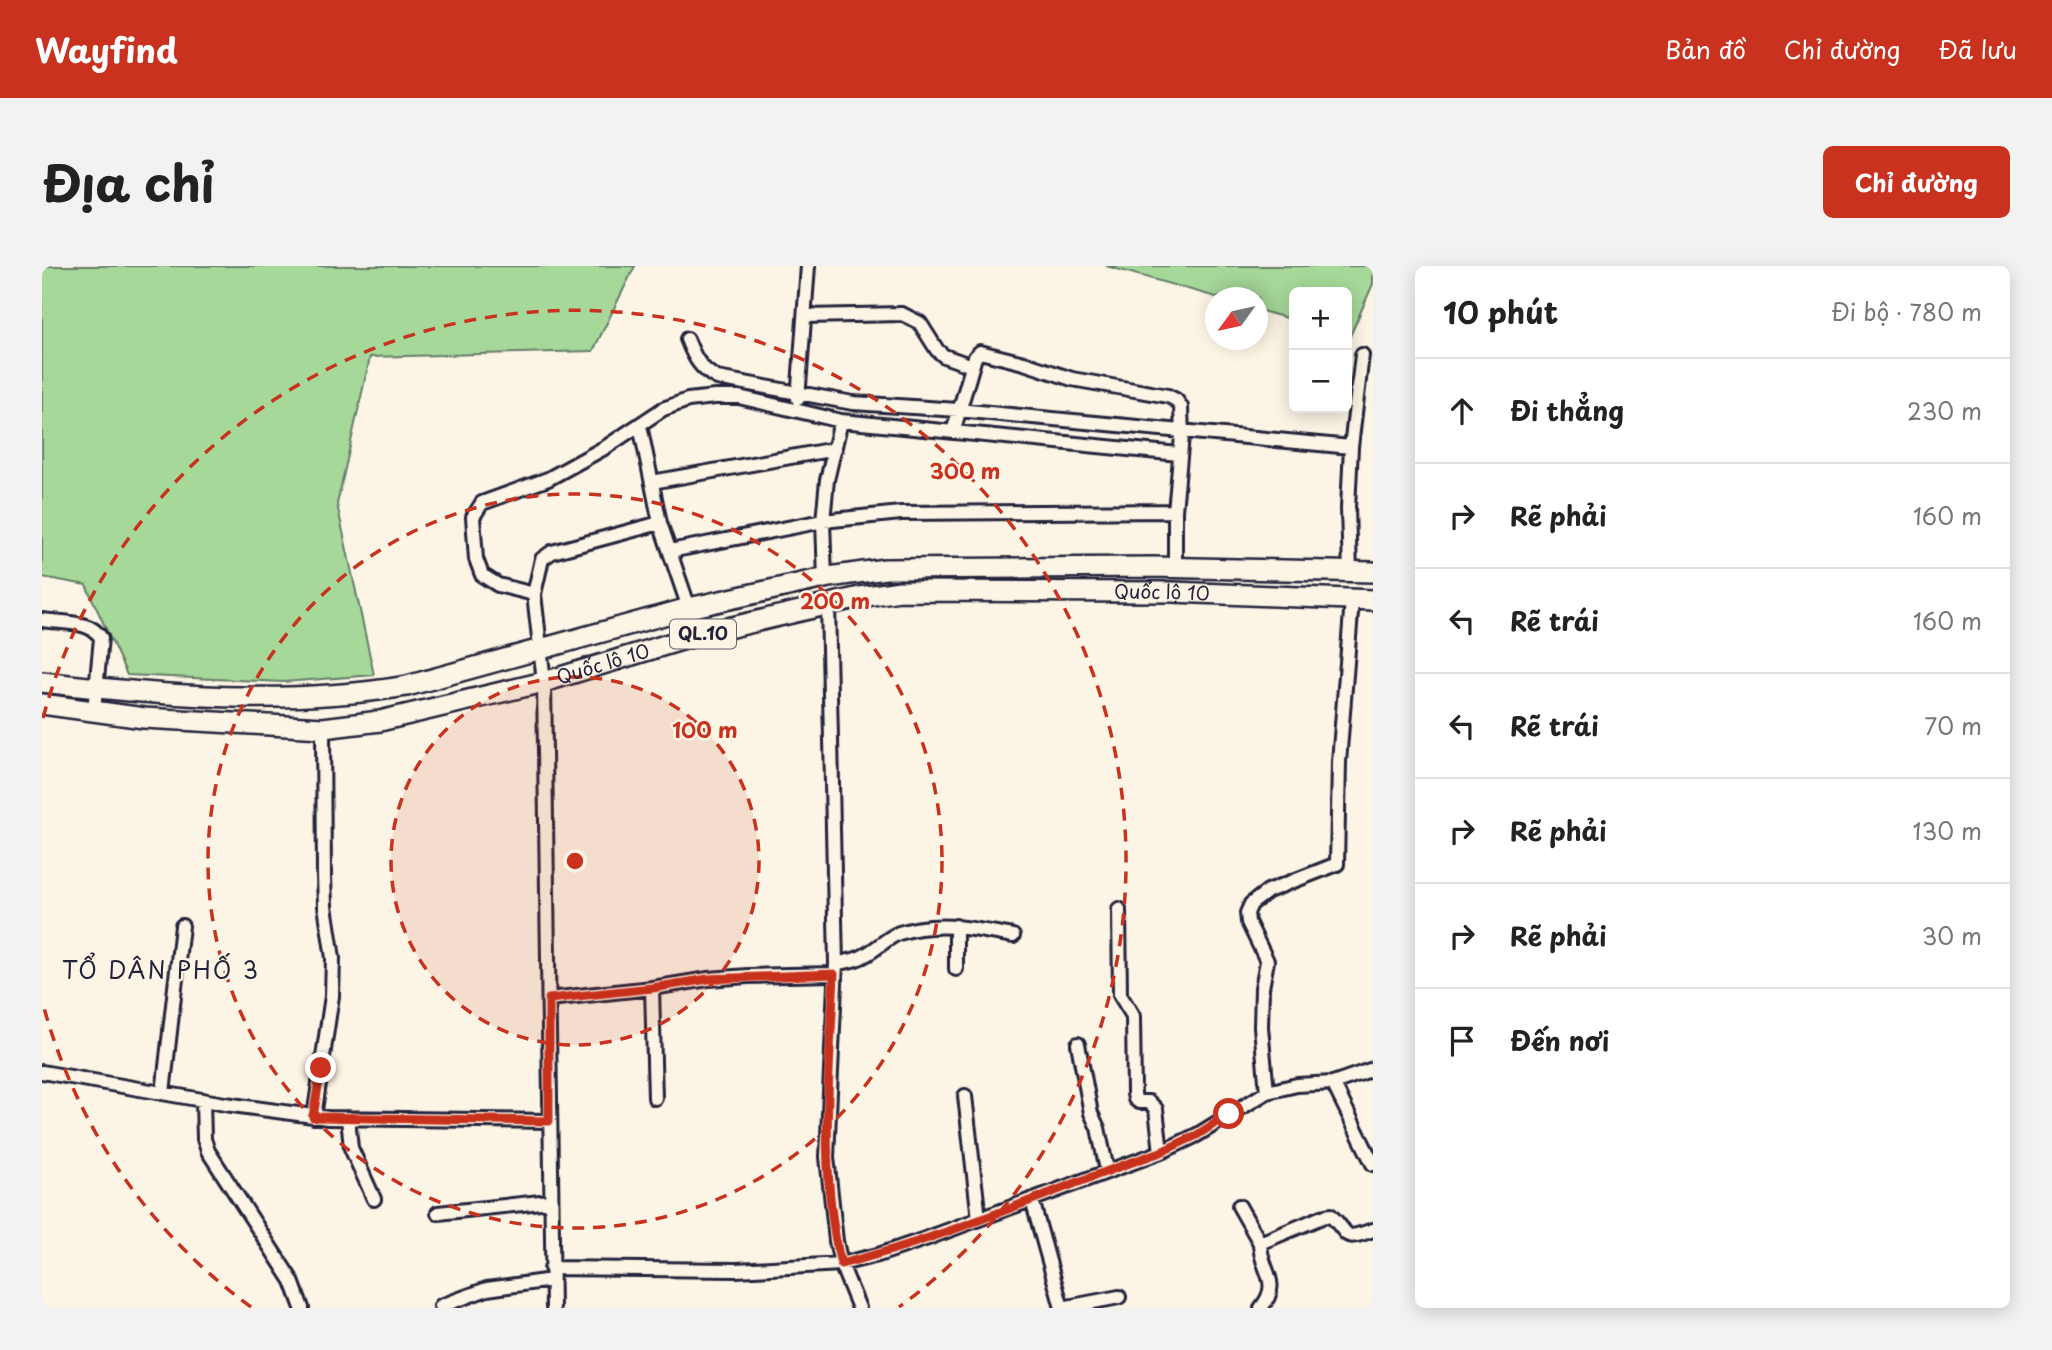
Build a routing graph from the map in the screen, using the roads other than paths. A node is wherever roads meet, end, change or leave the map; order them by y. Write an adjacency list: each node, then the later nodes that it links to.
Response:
1 (807, 266): 2 (street)
2 (805, 316): 5 (street); 6 (street)
3 (687, 340): 6 (street)
4 (1362, 355): 12 (street)
5 (972, 366): 9 (street); 11 (street)
6 (798, 401): 7 (street); 8 (street); 10 (street)
7 (883, 415): 8 (street); 9 (street); 9 (street)
8 (841, 421): 13 (street)
9 (955, 421): 11 (street); 11 (street)
10 (640, 425): 14 (street); 23 (street)
11 (1181, 442): 12 (street); 15 (street)
12 (1351, 447): 20 (street)
13 (835, 449): 14 (street); 16 (street)
14 (652, 482): 17 (street)
15 (1175, 511): 16 (street); 19 (street)
16 (823, 522): 18 (street); 22 (street)
17 (660, 523): 18 (street); 23 (street)
18 (670, 551): 27 (street)
19 (1175, 567): 20 (highway, Quốc lộ 10 / QL.10); 22 (highway, Quốc lộ 10 / QL.10)
20 (1350, 572): 21 (highway, Quốc lộ 10 / QL.10)
21 (1373, 572)
22 (825, 579): 27 (highway, Quốc lộ 10 / QL.10)
23 (534, 594): 29 (street)
24 (1352, 600): 25 (highway, Quốc lộ 10 / QL.10); 26 (highway, Quốc lộ 10 / QL.10); 48 (street)
25 (1373, 600)
26 (828, 604): 31 (highway, Quốc lộ 10 / QL.10); 40 (street)
27 (689, 608): 29 (highway, Quốc lộ 10 / QL.10)
28 (42, 620): 32 (street)
29 (540, 651): 31 (street); 32 (highway, Quốc lộ 10 / QL.10)
30 (42, 682): 32 (highway, Quốc lộ 10 / QL.10)
31 (544, 682): 35 (highway, Quốc lộ 10 / QL.10); 43 (street)
32 (97, 688): 34 (street)
33 (42, 704): 34 (highway, Quốc lộ 10 / QL.10)
34 (94, 711): 35 (highway, Quốc lộ 10 / QL.10)
35 (323, 728): 53 (street)
36 (1119, 909): 56 (street)
37 (182, 926): 49 (street)
38 (956, 926): 39 (street); 40 (street); 41 (street)
39 (1013, 936)
40 (835, 969): 42 (street); 67 (street)
41 (956, 969)
42 (652, 988): 43 (street); 51 (street)
43 (549, 999): 55 (street)
44 (1078, 1044): 58 (street)
45 (1373, 1069): 47 (street)
46 (42, 1072): 49 (street)
47 (1334, 1083): 48 (street); 57 (street)
48 (1267, 1092): 56 (street)
49 (163, 1093): 52 (street)
50 (965, 1096): 64 (street)
51 (655, 1098)
52 (203, 1100): 53 (street); 71 (street)
53 (313, 1117): 54 (street)
54 (348, 1118): 55 (street); 59 (street)
55 (549, 1121): 60 (street)
56 (1161, 1152): 58 (street)
57 (1373, 1164)
58 (1107, 1170): 61 (street)
59 (373, 1199)
60 (550, 1200): 63 (street); 68 (street)
61 (1032, 1200): 64 (street); 74 (street)
62 (1239, 1206): 66 (street)
63 (438, 1213)
64 (979, 1219): 67 (street)
65 (1373, 1230): 66 (street)
66 (1260, 1242): 75 (street)
67 (841, 1264): 68 (street); 73 (street)
68 (551, 1274): 70 (street); 72 (street)
69 (1119, 1297): 74 (street)
70 (441, 1306)
71 (302, 1308)
72 (553, 1308)
73 (859, 1308)
74 (1062, 1308)
75 (1261, 1308)

